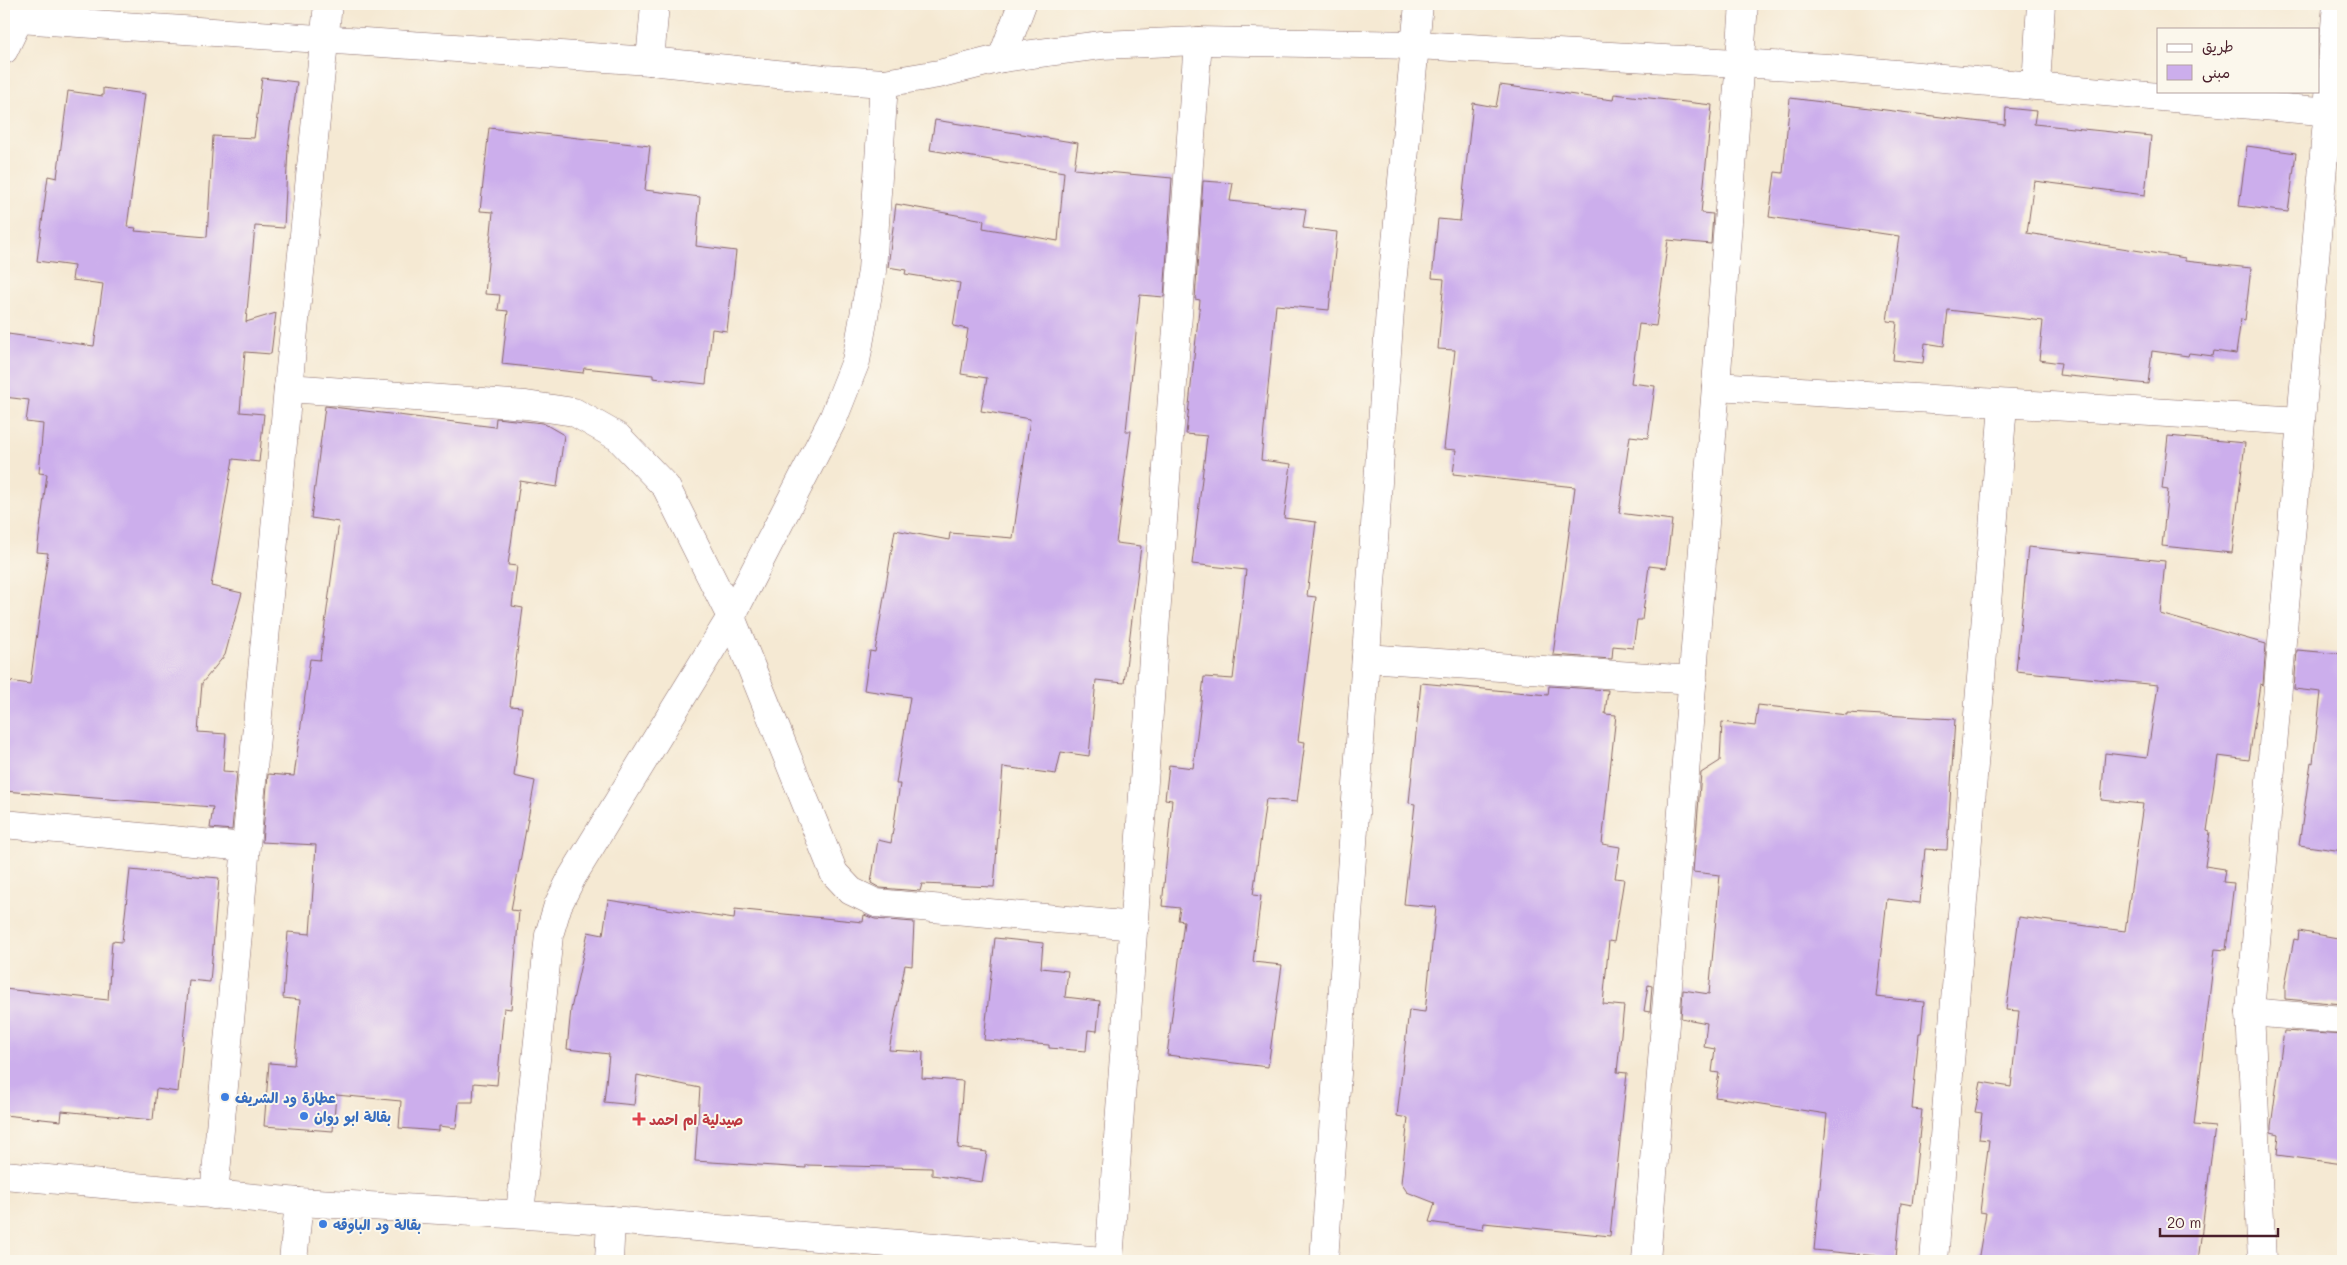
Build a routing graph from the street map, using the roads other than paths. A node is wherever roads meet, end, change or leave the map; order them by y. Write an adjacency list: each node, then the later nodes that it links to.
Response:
1 (328, 4): 9 (street)
2 (655, 4): 14 (street)
3 (1022, 4): 13 (street)
4 (1419, 4): 11 (street)
5 (1744, 4): 15 (street)
6 (2041, 4): 17 (street)
7 (2338, 4): 18 (street)
8 (16, 13): 9 (street); 12 (street)
9 (325, 39): 14 (street); 20 (street)
10 (1198, 40): 11 (street); 13 (street); 28 (street)
11 (1416, 45): 15 (street); 24 (street)
12 (4, 50)
13 (1002, 58): 16 (street)
14 (650, 61): 16 (street)
15 (1740, 62): 17 (street); 19 (street)
16 (884, 83): 23 (street)
17 (2036, 85): 18 (street)
18 (2335, 112): 22 (street)
19 (1716, 386): 21 (street); 25 (street)
20 (288, 388): 23 (street); 27 (street)
21 (2003, 405): 22 (street); 42 (street)
22 (2300, 421): 29 (street)
23 (731, 617): 28 (street); 34 (street)
24 (1366, 658): 25 (street); 40 (street)
25 (1693, 680): 41 (street)
26 (4, 824): 27 (street)
27 (245, 847): 32 (street)
28 (1135, 926): 39 (street)
29 (2250, 1012): 30 (street); 43 (street)
30 (2343, 1020)
31 (4, 1175): 32 (street)
32 (214, 1196): 33 (street)
33 (299, 1202): 34 (street); 36 (street)
34 (520, 1213): 35 (street)
35 (611, 1220): 37 (street); 38 (street)
36 (293, 1261)
37 (609, 1261)
38 (1104, 1261)
39 (1109, 1261)
40 (1324, 1261)
41 (1646, 1261)
42 (1934, 1261)
43 (2262, 1261)

